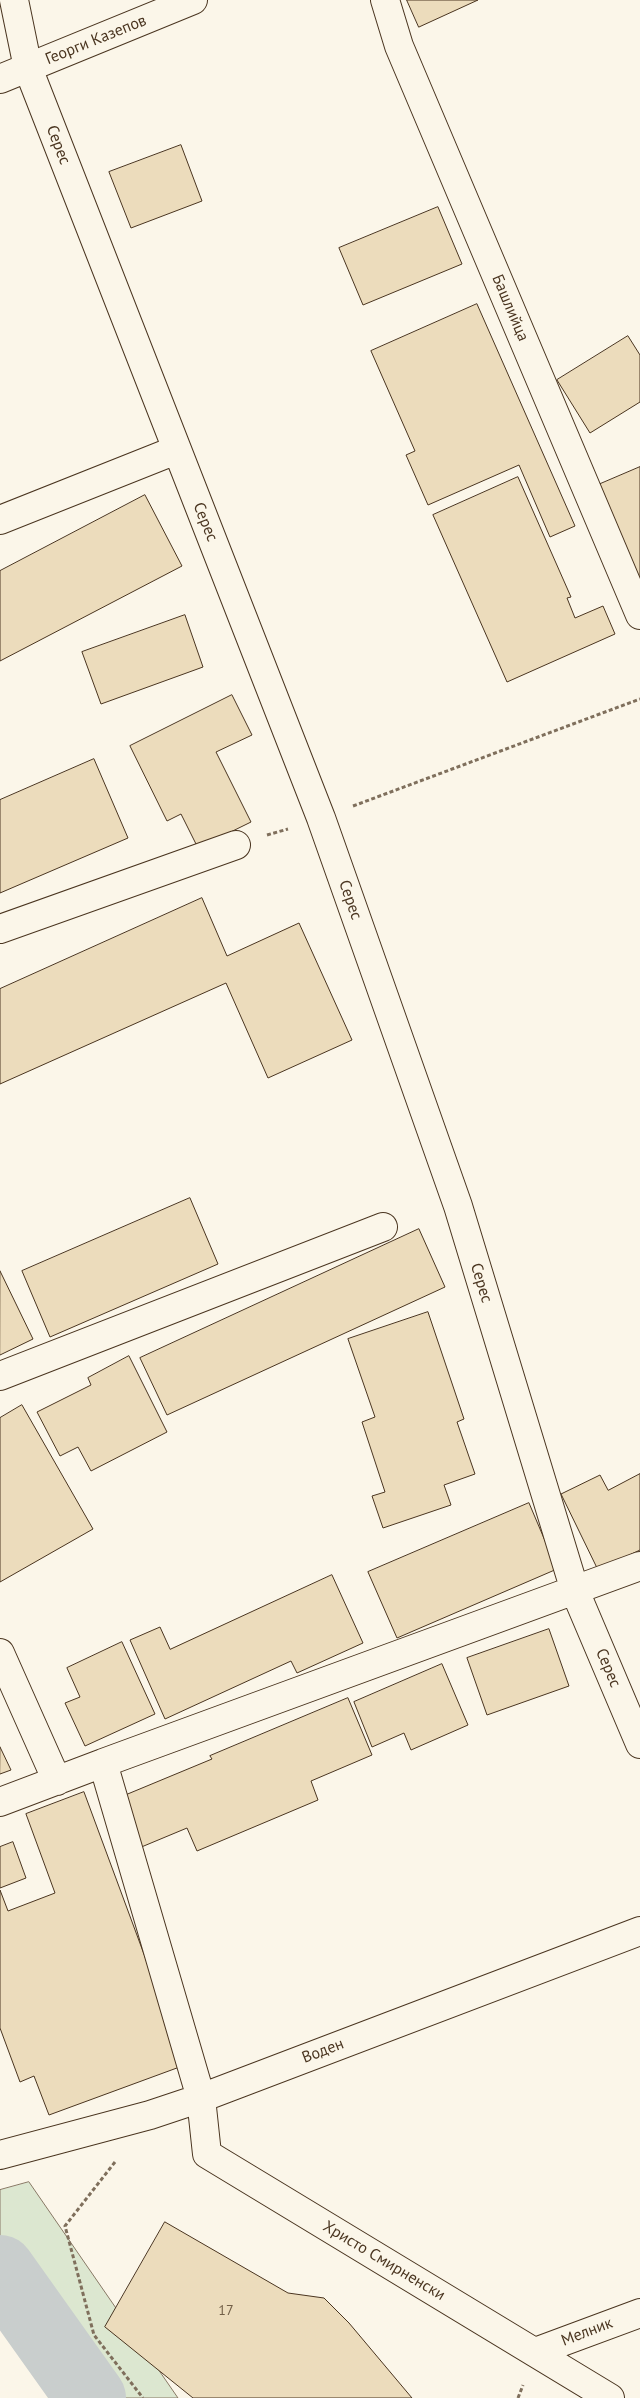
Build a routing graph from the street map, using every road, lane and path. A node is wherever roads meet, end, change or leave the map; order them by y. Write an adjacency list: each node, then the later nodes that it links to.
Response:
1 (14, 0): 4 (street, Серес)
2 (193, 0): 4 (street, Георги Казепов)
3 (385, 0): 8 (street, Башлийца)
4 (28, 68): 5 (street, Георги Казепов); 6 (street, Серес)
5 (0, 79)
6 (176, 450): 7 (street); 10 (street, Серес)
7 (0, 520)
8 (640, 616)
9 (640, 699): 10 (path)
10 (321, 818): 11 (path); 16 (street, Серес)
11 (236, 845): 12 (street)
12 (0, 930)
13 (383, 1227): 14 (street)
14 (0, 1376)
15 (640, 1566): 16 (street)
16 (575, 1590): 18 (street, Серес); 19 (street)
17 (0, 1653): 20 (street)
18 (640, 1744)
19 (103, 1763): 20 (street); 23 (street)
20 (57, 1780): 21 (street)
21 (0, 1802)
22 (640, 1931): 23 (street, Воден)
23 (201, 2098): 24 (street, Воден); 27 (street, Христо Смирненски)
24 (150, 2115): 25 (street, Воден); 28 (path)
25 (0, 2155)
26 (640, 2313): 27 (street, Мелник)
27 (535, 2352): 29 (street, Христо Смирненски)
28 (143, 2398)
29 (610, 2398)

